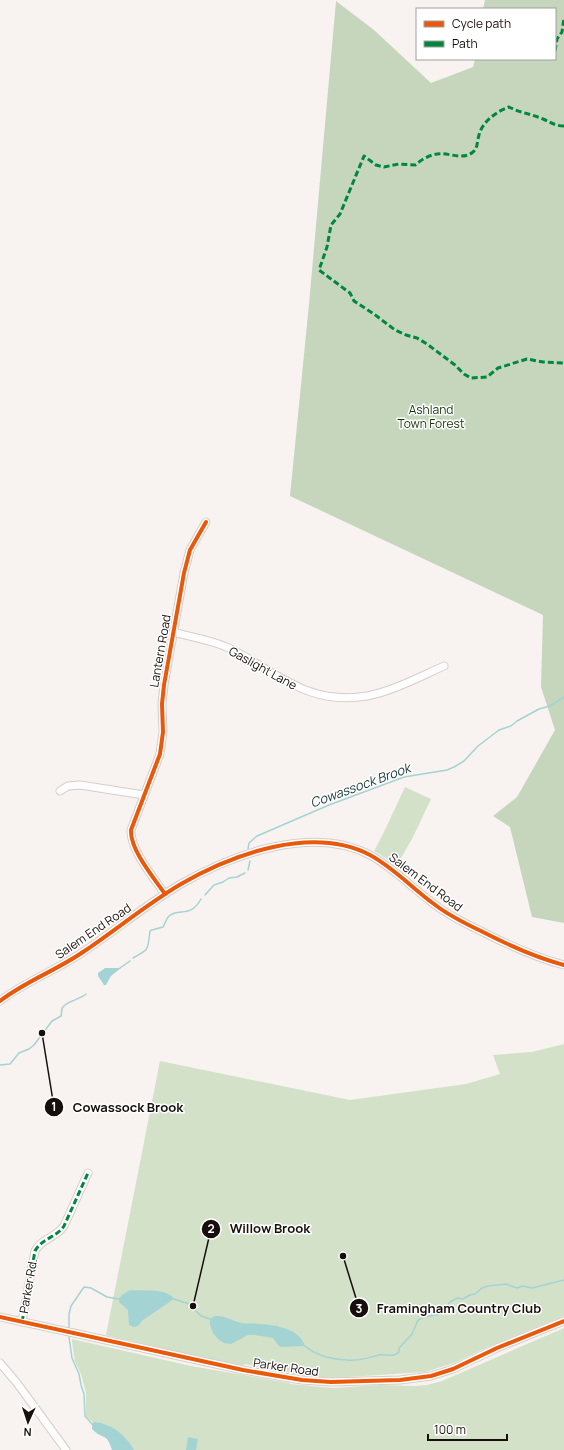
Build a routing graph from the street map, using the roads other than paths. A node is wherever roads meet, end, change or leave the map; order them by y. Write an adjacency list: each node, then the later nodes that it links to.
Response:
1 (206, 522): 2 (street, Lantern Road)
2 (173, 632): 3 (street, Gaslight Lane); 5 (street, Lantern Road)
3 (444, 666)
4 (60, 791): 5 (street)
5 (144, 795): 6 (street, Lantern Road)
6 (165, 894): 7 (street, Salem End Road); 8 (street, Salem End Road)
7 (564, 965)
8 (0, 1001)
9 (88, 1172): 12 (street, Parker Rd.)
10 (0, 1317): 12 (street, Parker Road)
11 (564, 1321): 12 (street, Parker Road)
12 (22, 1322)
13 (0, 1362): 14 (street)
14 (66, 1450)

